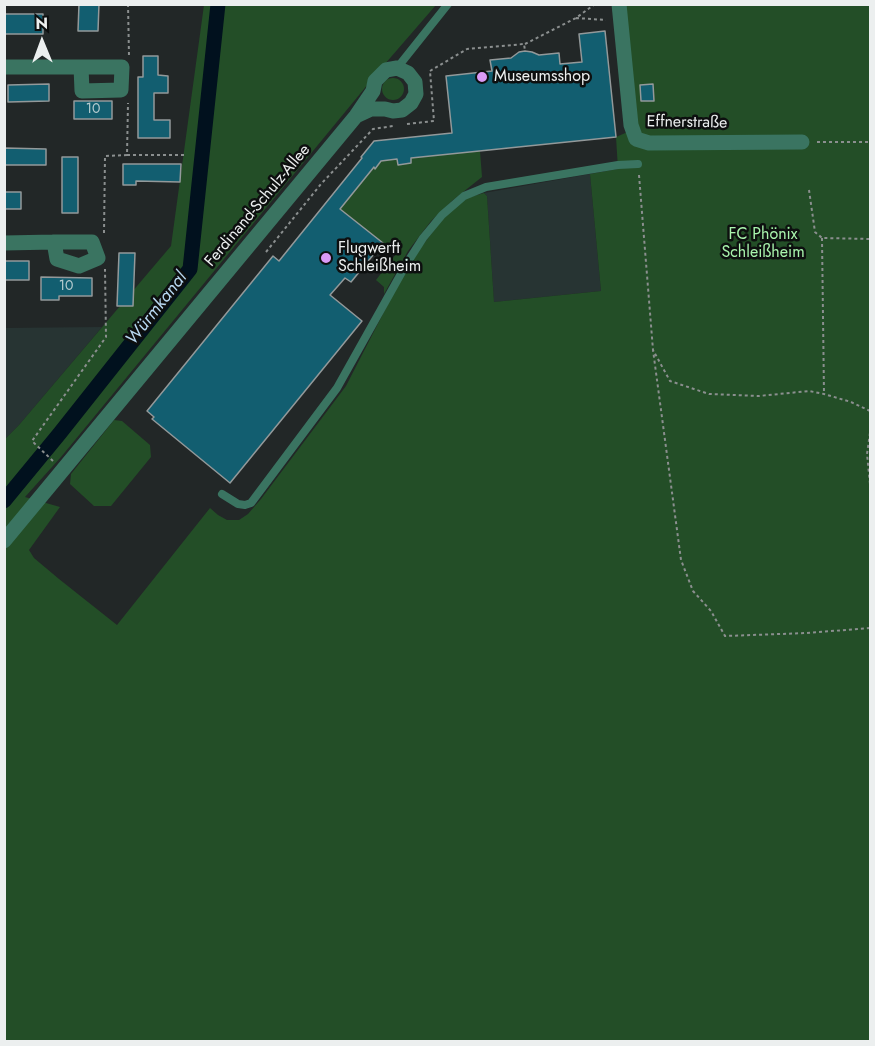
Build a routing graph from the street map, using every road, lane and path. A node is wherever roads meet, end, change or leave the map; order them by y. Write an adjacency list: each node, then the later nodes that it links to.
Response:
1 (128, 4): 9 (path)
2 (448, 4): 12 (lane)
3 (596, 4): 5 (path)
4 (618, 4): 6 (street, Effnerstraße)
5 (576, 18): 6 (path); 7 (path)
6 (620, 21): 19 (street, Effnerstraße)
7 (524, 44): 8 (path); 13 (path)
8 (525, 51)
9 (129, 56)
10 (81, 67): 11 (street)
11 (4, 68)
12 (397, 68): 14 (street); 16 (street, Ferdinand-Schulz-Allee)
13 (430, 71): 14 (path); 17 (path)
14 (415, 82): 16 (street)
15 (129, 100): 21 (path)
16 (356, 116): 36 (street, Ferdinand-Schulz-Allee)
17 (404, 125)
18 (394, 126): 30 (path)
19 (802, 142): 20 (path)
20 (870, 142)
21 (127, 155): 22 (path); 27 (path)
22 (186, 155)
23 (638, 164): 32 (path); 38 (lane)
24 (808, 190): 25 (path)
25 (822, 238): 26 (path); 33 (path)
26 (870, 239)
27 (104, 240)
28 (54, 242): 29 (street)
29 (4, 243)
30 (266, 252)
31 (105, 262): 36 (path)
32 (653, 350): 33 (path); 40 (path)
33 (824, 394): 34 (path)
34 (870, 411)
35 (870, 433): 37 (path)
36 (63, 470): 39 (street, Ferdinand-Schulz-Allee)
37 (870, 484)
38 (222, 494)
39 (4, 541)
40 (870, 628)

